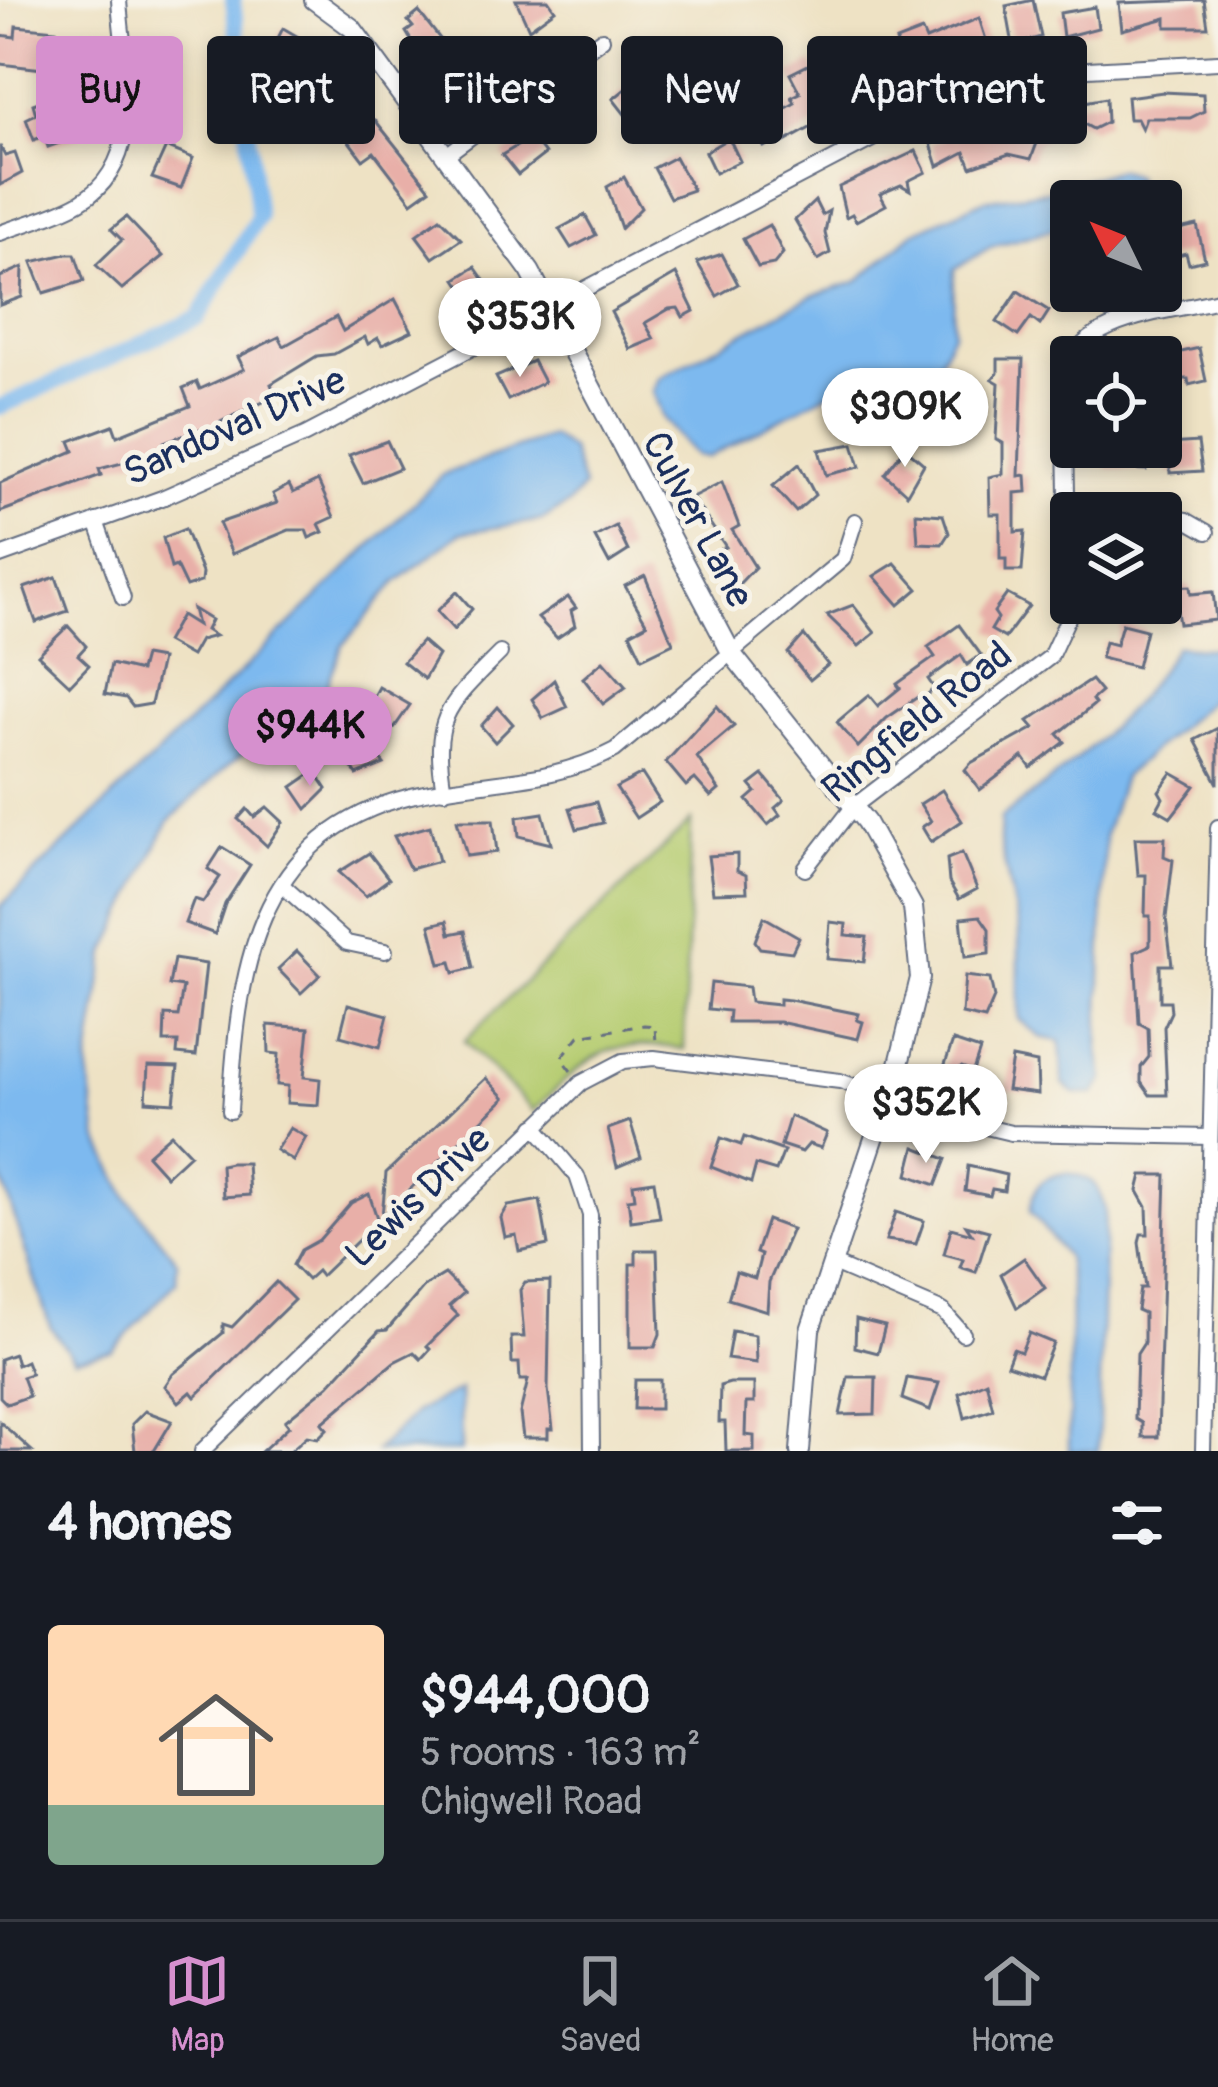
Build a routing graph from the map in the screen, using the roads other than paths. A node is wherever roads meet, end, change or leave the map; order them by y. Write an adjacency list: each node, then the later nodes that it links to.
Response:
1 (118, 0): 6 (street)
2 (314, 0): 5 (street, Culver Lane)
3 (602, 38): 5 (street)
4 (1218, 62): 8 (street, Sandoval Drive)
5 (449, 153): 8 (street, Culver Lane)
6 (0, 233)
7 (1218, 300): 9 (street, Ringfield Road)
8 (550, 305): 11 (street, Sandoval Drive); 18 (street, Culver Lane)
9 (1068, 492)
10 (1182, 519): 13 (street)
11 (96, 521): 14 (street, Sandoval Drive); 15 (street)
12 (856, 521): 18 (street)
13 (1207, 532)
14 (0, 556)
15 (123, 598)
16 (1067, 624): 20 (street, Ringfield Road)
17 (500, 653): 19 (street)
18 (732, 654): 19 (street); 20 (street, Culver Lane)
19 (444, 790): 23 (street)
20 (853, 807): 22 (street, Ringfield Road); 25 (street, Culver Lane)
21 (1218, 827): 28 (street)
22 (806, 869)
23 (282, 886): 24 (street); 26 (street)
24 (385, 951)
25 (888, 1095): 27 (street); 28 (street); 29 (street, Culver Lane)
26 (230, 1112)
27 (535, 1126): 31 (street, Lewis Drive); 32 (street, Lewis Drive)
28 (1210, 1137): 34 (street)
29 (831, 1263): 30 (street); 33 (street, Culver Lane)
30 (963, 1334)
31 (202, 1451)
32 (592, 1451)
33 (800, 1451)
34 (1204, 1451)

